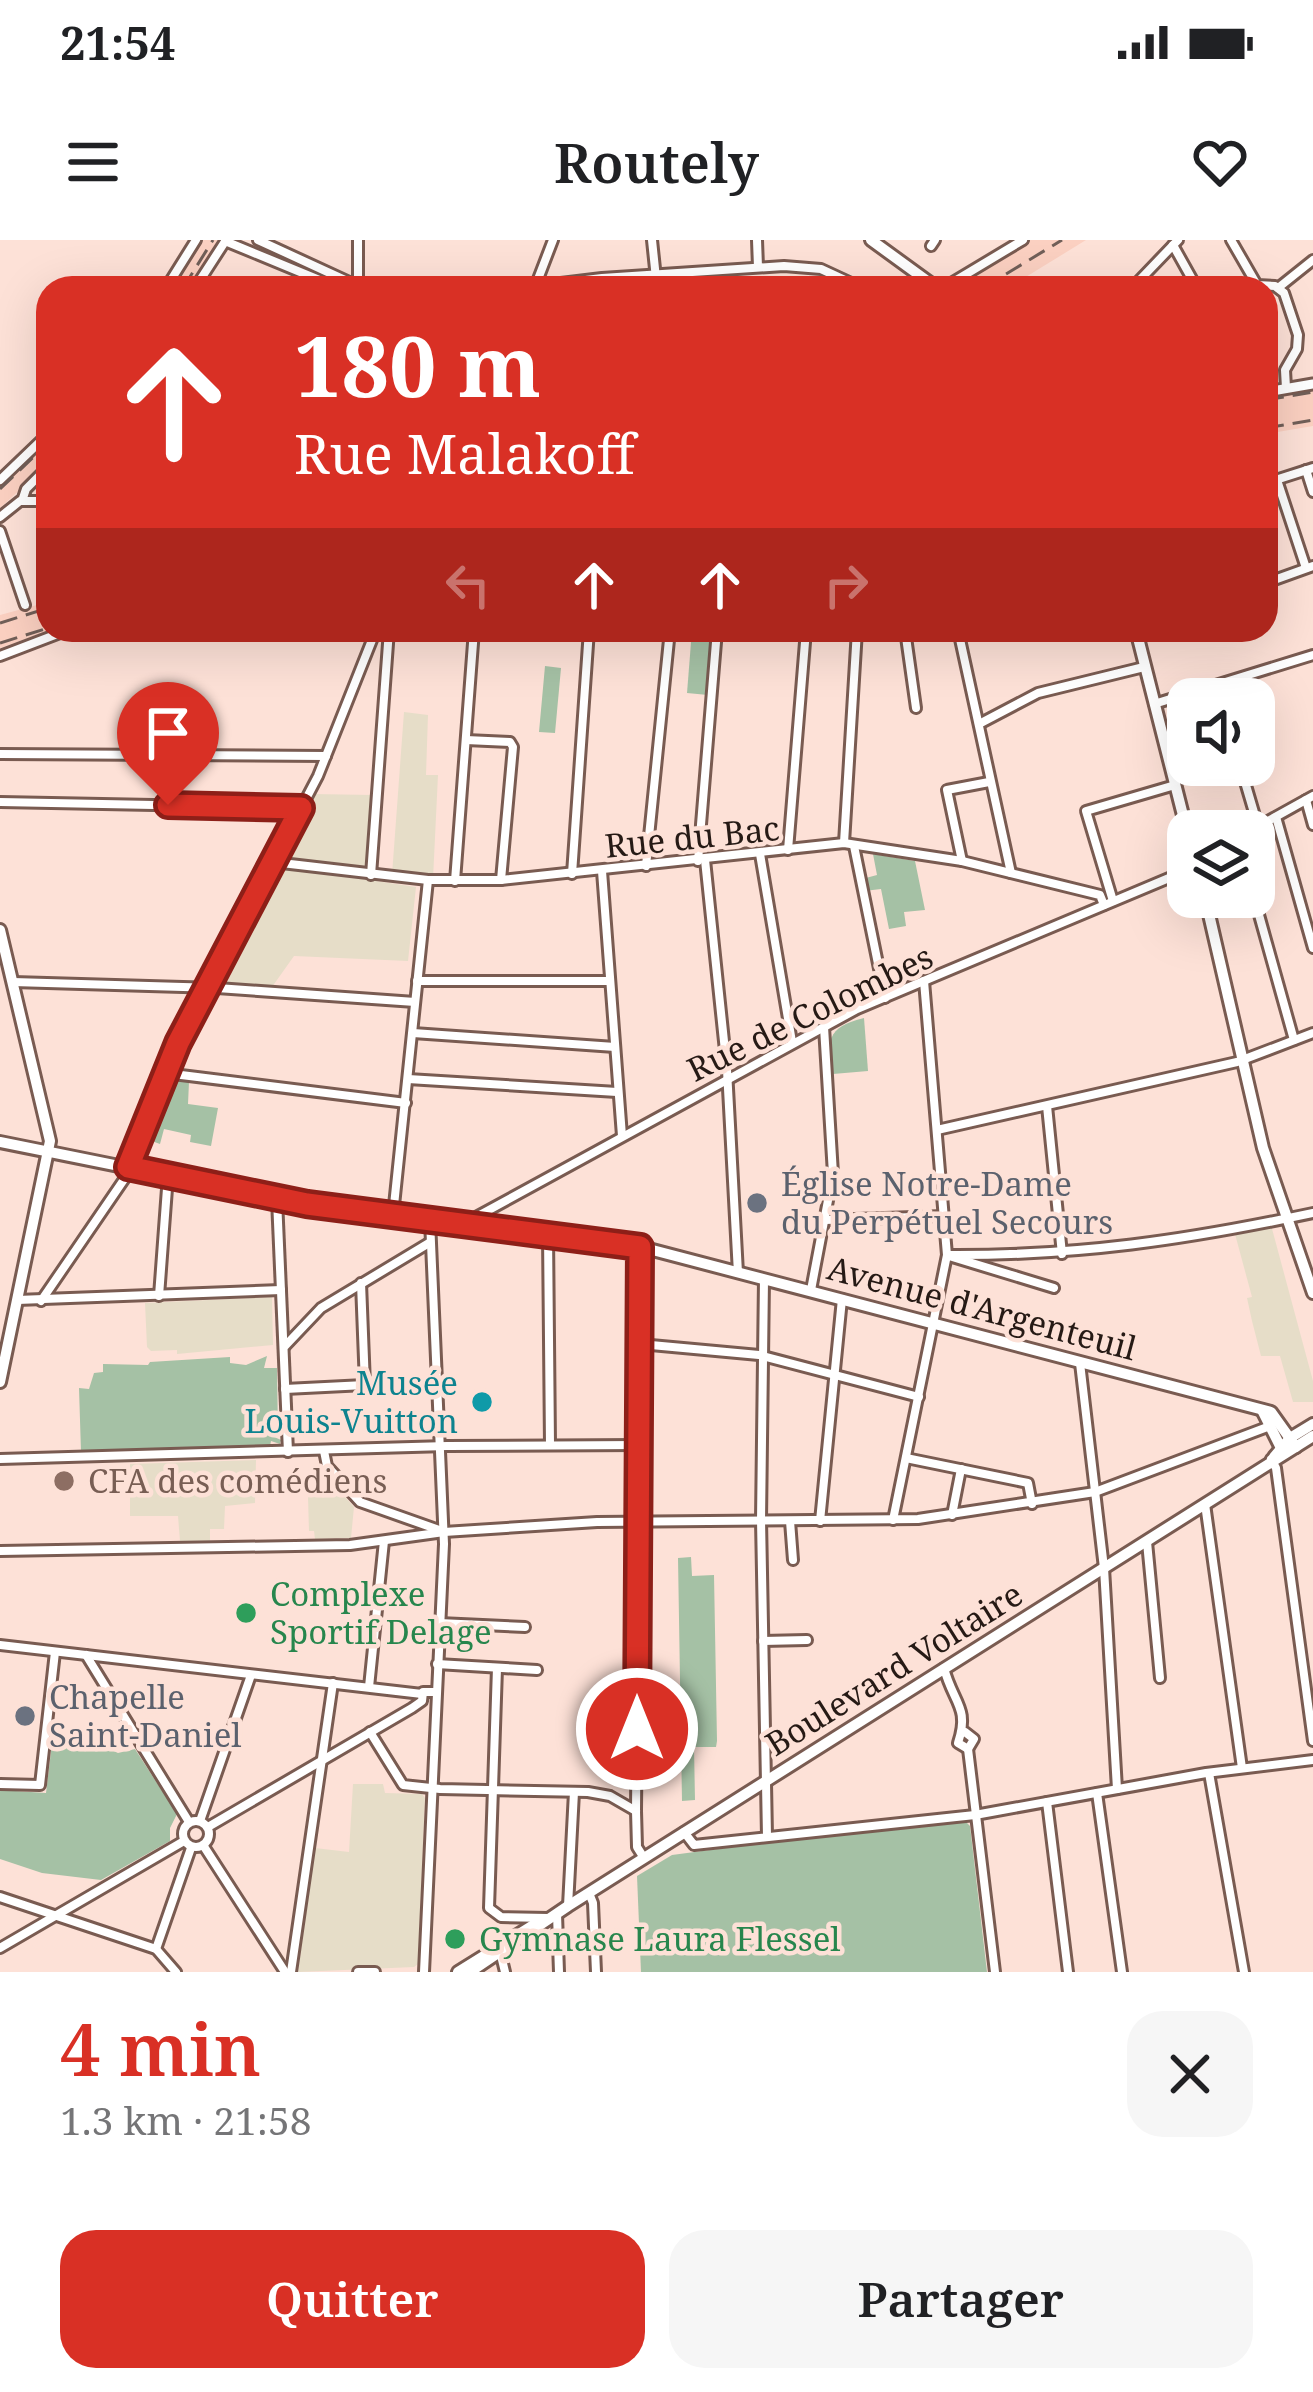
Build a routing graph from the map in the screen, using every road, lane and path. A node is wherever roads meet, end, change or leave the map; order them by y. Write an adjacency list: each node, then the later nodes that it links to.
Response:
1 (196, 240): 14 (street)
2 (258, 240): 17 (street)
3 (358, 240): 18 (street)
4 (554, 240): 19 (street)
5 (652, 240): 20 (street)
6 (757, 240): 13 (street)
7 (871, 240): 22 (main road)
8 (1231, 240): 26 (street)
9 (225, 241): 15 (street); 16 (street)
10 (1014, 242): 23 (street)
11 (1176, 242): 24 (street); 25 (street)
12 (1313, 260): 27 (street)
13 (758, 267): 20 (street); 21 (street)
14 (174, 276)
15 (203, 276)
16 (310, 276)
17 (334, 276)
18 (354, 276)
19 (539, 276)
20 (655, 276)
21 (835, 276)
22 (923, 276)
23 (959, 276)
24 (1143, 276)
25 (1192, 276)
26 (1251, 276)
27 (1278, 288): 29 (street)
28 (1313, 384): 29 (street)
29 (1286, 388): 30 (street)
30 (1278, 390)
31 (36, 446): 34 (street)
32 (1310, 469): 35 (street); 37 (street)
33 (36, 479): 38 (street)
34 (0, 480)
35 (1278, 480)
36 (1278, 483): 42 (street)
37 (1313, 492)
38 (22, 501): 39 (street); 40 (street)
39 (36, 501)
40 (0, 517)
41 (0, 531): 44 (street)
42 (1310, 567): 43 (street)
43 (1278, 579)
44 (25, 605)
45 (37, 642): 58 (street)
46 (371, 642): 68 (street)
47 (388, 642): 86 (street)
48 (473, 642): 65 (street)
49 (589, 642): 85 (street)
50 (669, 642): 82 (street)
51 (716, 642): 79 (street)
52 (805, 642): 77 (street)
53 (857, 642): 76 (street)
54 (907, 642): 63 (street)
55 (961, 642): 64 (street)
56 (1139, 642): 59 (main road)
57 (1313, 655): 60 (street)
58 (0, 656)
59 (1144, 667): 62 (main road); 64 (street)
60 (1239, 678)
61 (1167, 700): 62 (street)
62 (1154, 704): 67 (main road)
63 (916, 708)
64 (979, 724): 69 (street)
65 (466, 740): 89 (street); 90 (street)
66 (0, 754): 68 (street)
67 (1167, 754)
68 (326, 755): 73 (street)
69 (989, 782): 80 (street); 84 (street)
70 (1172, 786): 91 (street)
71 (1310, 798): 74 (street); 75 (street)
72 (0, 802): 73 (street)
73 (301, 808): 81 (street)
74 (1276, 817): 96 (street)
75 (1313, 825)
76 (849, 844): 77 (street, Rue du Bac); 80 (street, Rue du Bac); 102 (street)
77 (788, 851): 78 (street, Rue du Bac)
78 (760, 854): 79 (street, Rue du Bac); 108 (street)
79 (702, 860): 82 (street, Rue du Bac); 113 (street)
80 (962, 861): 84 (street, Rue du Bac)
81 (273, 862): 86 (street, Rue du Bac); 101 (street)
82 (646, 866): 83 (street, Rue du Bac)
83 (602, 872): 85 (street, Rue du Bac); 98 (street)
84 (1011, 873): 91 (street, Rue du Bac)
85 (572, 874): 89 (street, Rue du Bac)
86 (371, 875): 88 (street, Rue du Bac)
87 (1167, 879): 92 (street, Rue de Colombes)
88 (428, 880): 90 (street, Rue du Bac); 97 (street)
89 (501, 880): 90 (street, Rue du Bac)
90 (455, 881)
91 (1104, 891): 92 (street)
92 (1109, 903): 99 (street, Rue de Colombes)
93 (1209, 918): 110 (main road)
94 (1260, 918): 107 (street)
95 (1, 935): 100 (main road)
96 (1313, 948)
97 (417, 981): 98 (street); 103 (street)
98 (609, 981): 109 (street)
99 (924, 981): 102 (street, Rue de Colombes); 117 (street)
100 (12, 982): 101 (street); 120 (main road)
101 (206, 989): 103 (street); 111 (street)
102 (885, 998): 104 (street, Rue de Colombes)
103 (415, 1002): 105 (street)
104 (824, 1027): 108 (street, Rue de Colombes); 129 (street)
105 (413, 1033): 109 (street); 112 (street)
106 (1313, 1034): 107 (street)
107 (1294, 1041): 110 (street)
108 (792, 1042): 113 (street, Rue de Colombes)
109 (615, 1047): 114 (street)
110 (1243, 1059): 116 (street); 127 (main road)
111 (165, 1073): 115 (street); 121 (street)
112 (408, 1079): 114 (street); 115 (street)
113 (727, 1080): 118 (street, Rue de Colombes); 136 (street)
114 (617, 1093): 118 (street)
115 (406, 1103): 125 (street)
116 (1047, 1106): 117 (street); 134 (street)
117 (937, 1130): 126 (street)
118 (622, 1136): 130 (street, Rue de Colombes)
119 (0, 1142): 120 (main road, Avenue d'Argenteuil)
120 (49, 1151): 121 (main road, Avenue d'Argenteuil); 144 (main road)
121 (128, 1167): 122 (main road, Avenue d'Argenteuil); 146 (street)
122 (168, 1175): 123 (main road, Avenue d'Argenteuil); 143 (street)
123 (277, 1197): 125 (main road, Avenue d'Argenteuil); 140 (street)
124 (1313, 1213): 127 (street)
125 (393, 1215): 128 (main road, Avenue d'Argenteuil)
126 (944, 1216): 129 (street); 135 (street)
127 (1287, 1217): 134 (street); 142 (main road)
128 (430, 1220): 130 (main road, Avenue d'Argenteuil); 132 (street)
129 (825, 1220): 141 (street)
130 (465, 1223): 131 (main road, Avenue d'Argenteuil)
131 (548, 1234): 133 (main road, Avenue d'Argenteuil); 161 (street)
132 (429, 1243): 138 (street); 163 (street)
133 (640, 1247): 136 (main road, Avenue d'Argenteuil); 149 (street)
134 (1062, 1254): 135 (street)
135 (947, 1256): 139 (street); 148 (street)
136 (738, 1273): 137 (main road, Avenue d'Argenteuil)
137 (764, 1280): 141 (main road, Avenue d'Argenteuil); 151 (street)
138 (361, 1283): 150 (street); 155 (street)
139 (1054, 1288)
140 (281, 1290): 143 (street); 150 (street)
141 (811, 1291): 145 (main road, Avenue d'Argenteuil)
142 (1313, 1293)
143 (159, 1295): 146 (street)
144 (16, 1299): 146 (street); 147 (main road)
145 (842, 1299): 148 (main road, Avenue d'Argenteuil); 153 (street)
146 (41, 1301)
147 (6, 1321): 154 (main road)
148 (934, 1324): 152 (main road, Avenue d'Argenteuil); 156 (street)
149 (640, 1344): 151 (street); 162 (street)
150 (284, 1347): 155 (street)
151 (764, 1357): 153 (street); 175 (street)
152 (1080, 1363): 157 (main road, Avenue d'Argenteuil); 171 (street)
153 (834, 1375): 156 (street); 176 (street)
154 (0, 1382)
155 (285, 1389): 166 (street)
156 (919, 1396): 167 (street)
157 (1262, 1410): 159 (main road); 164 (main road)
158 (1313, 1424): 164 (main road, Boulevard Voltaire)
159 (1271, 1425): 164 (main road); 171 (street)
160 (1313, 1436): 164 (main road, Boulevard Voltaire)
161 (550, 1445): 162 (street); 163 (street)
162 (639, 1445): 178 (street)
163 (440, 1447): 165 (street); 180 (street)
164 (1288, 1447): 169 (main road, Boulevard Voltaire)
165 (324, 1451): 166 (street); 180 (street)
166 (288, 1452): 168 (street)
167 (906, 1458): 170 (street); 177 (street)
168 (0, 1459)
169 (1271, 1459): 172 (main road, Boulevard Voltaire); 204 (street)
170 (962, 1469): 173 (street); 174 (street)
171 (1095, 1492): 173 (street); 185 (street)
172 (1204, 1502): 181 (main road, Boulevard Voltaire); 207 (street)
173 (1031, 1504): 174 (street)
174 (952, 1515): 177 (street)
175 (761, 1520): 178 (street); 179 (street); 189 (street)
176 (820, 1520): 177 (street); 179 (street)
177 (893, 1520)
178 (638, 1521): 180 (street); 217 (street)
179 (790, 1521): 184 (street)
180 (443, 1532): 182 (street); 186 (street)
181 (1147, 1540): 185 (main road, Boulevard Voltaire); 198 (street)
182 (384, 1541): 183 (street); 200 (street)
183 (0, 1551)
184 (793, 1560)
185 (1104, 1568): 195 (main road, Boulevard Voltaire); 212 (street)
186 (439, 1623): 187 (street); 193 (street)
187 (525, 1627)
188 (807, 1640): 189 (street)
189 (763, 1641): 209 (street)
190 (0, 1645): 191 (street)
191 (55, 1652): 192 (street); 210 (street)
192 (86, 1655): 197 (street); 219 (street)
193 (437, 1664): 194 (street); 202 (street)
194 (497, 1668): 196 (street); 213 (street)
195 (944, 1669): 209 (main road, Boulevard Voltaire); 218 (street)
196 (537, 1670)
197 (251, 1675): 199 (street); 220 (street)
198 (1160, 1678)
199 (332, 1683): 200 (street); 206 (street)
200 (369, 1687): 201 (street)
201 (422, 1697): 202 (street); 203 (street)
202 (436, 1697): 211 (street)
203 (370, 1732): 206 (street); 211 (street)
204 (1313, 1741)
205 (1313, 1760): 207 (street)
206 (321, 1761): 220 (street); 234 (street)
207 (1242, 1769): 208 (street)
208 (1209, 1773): 212 (street); 246 (street)
209 (766, 1783): 221 (main road, Boulevard Voltaire); 222 (street)
210 (0, 1784)
211 (432, 1788): 213 (street); 237 (street)
212 (1117, 1789): 215 (street)
213 (492, 1791): 214 (street); 228 (street)
214 (574, 1792): 217 (street); 228 (street)
215 (1097, 1793): 216 (street); 245 (street)
216 (1047, 1802): 218 (street); 244 (street)
217 (636, 1811): 225 (street)
218 (975, 1815): 222 (street); 243 (street)
219 (188, 1822): 220 (street); 223 (street)
220 (204, 1824): 224 (street)
221 (683, 1832): 222 (street); 225 (main road, Boulevard Voltaire)
222 (767, 1836)
223 (188, 1844): 224 (street); 229 (street); 232 (street)
224 (203, 1845): 234 (street)
225 (644, 1858): 226 (main road, Boulevard Voltaire)
226 (589, 1893): 228 (main road, Boulevard Voltaire); 242 (street)
227 (0, 1898): 229 (street)
228 (554, 1914): 231 (main road, Boulevard Voltaire); 241 (street)
229 (54, 1916): 230 (street); 232 (street)
230 (0, 1948)
231 (500, 1948): 238 (main road, Boulevard Voltaire); 239 (main road, Boulevard Voltaire); 240 (street)
232 (156, 1949): 233 (street)
233 (176, 1972)
234 (288, 1972)
235 (358, 1972): 236 (street)
236 (374, 1972)
237 (424, 1972)
238 (458, 1972)
239 (470, 1972)
240 (505, 1972)
241 (559, 1972)
242 (596, 1972)
243 (995, 1972)
244 (1068, 1972)
245 (1122, 1972)
246 (1244, 1972)

